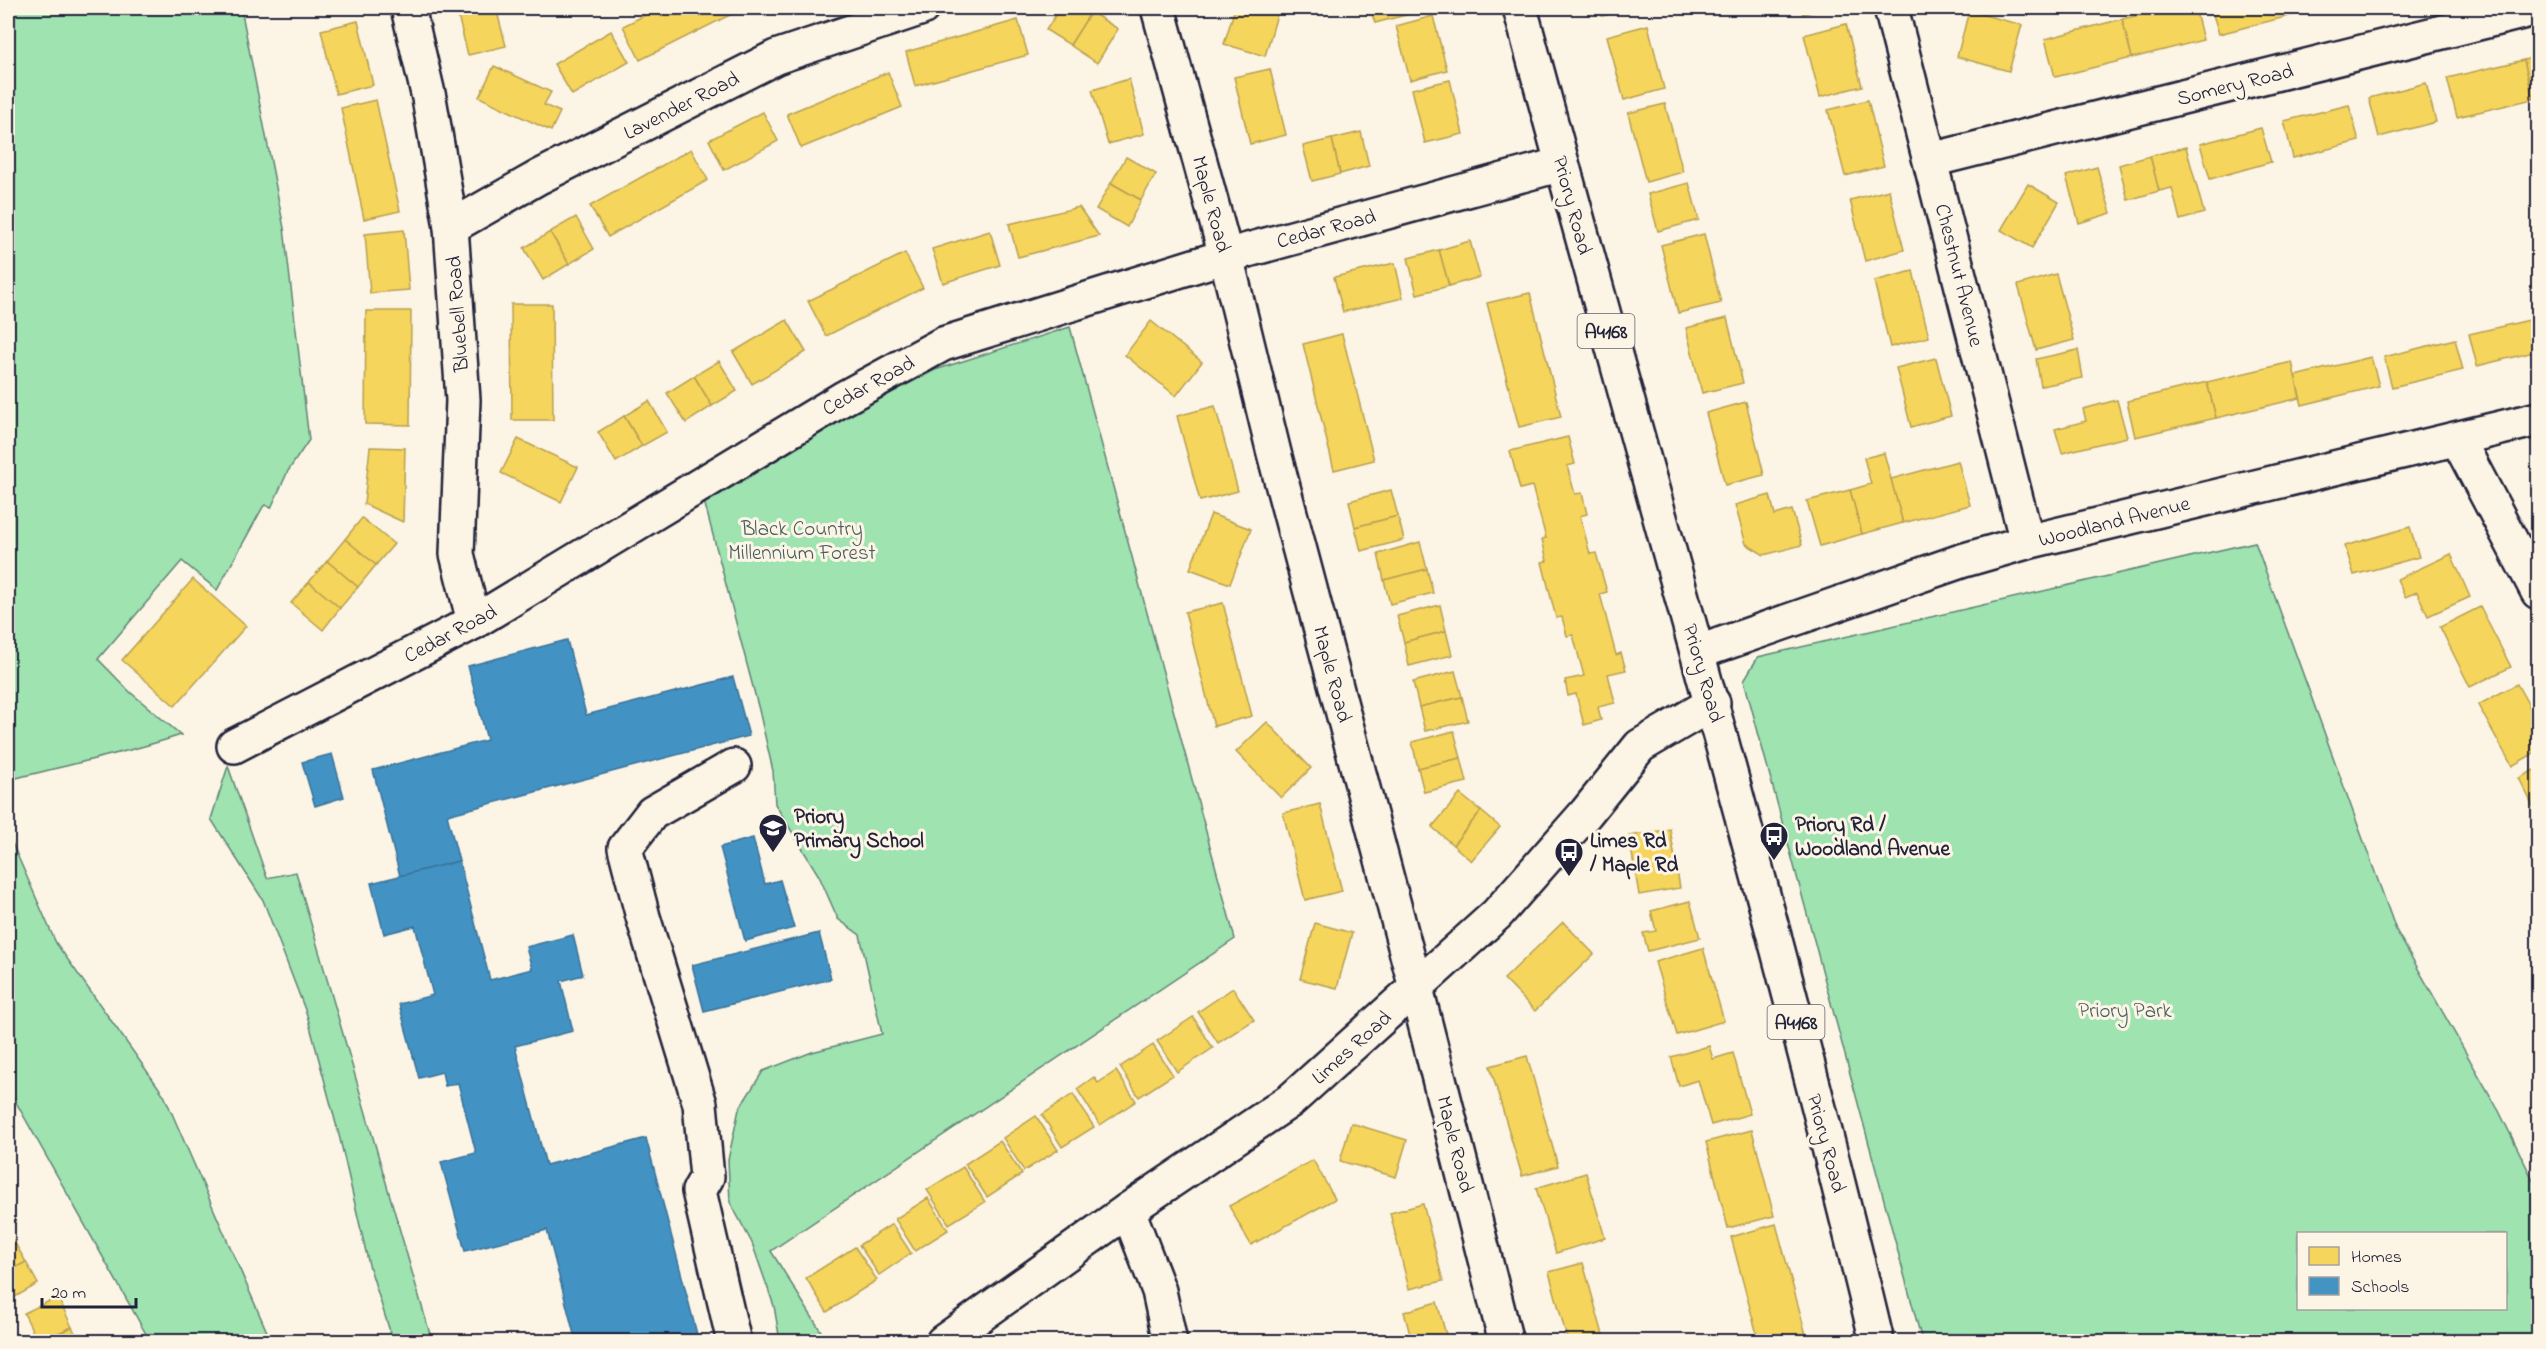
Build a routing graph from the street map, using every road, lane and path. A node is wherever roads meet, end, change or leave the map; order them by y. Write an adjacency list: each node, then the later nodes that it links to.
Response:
1 (408, 8): 9 (street, Bluebell Road)
2 (922, 8): 9 (street, Lavender Road)
3 (1158, 8): 10 (street, Maple Road)
4 (1520, 8): 8 (street, Priory Road / A4168)
5 (1891, 8): 7 (street, Chestnut Avenue)
6 (2538, 8): 7 (street, Somery Road)
7 (1931, 160): 13 (street, Chestnut Avenue)
8 (1562, 164): 10 (street, Cedar Road); 16 (street, Priory Road / A4168)
9 (451, 227): 15 (street, Bluebell Road)
10 (1226, 256): 15 (street, Cedar Road); 20 (street, Maple Road)
11 (2538, 419): 12 (street, Woodland Avenue)
12 (2458, 440): 13 (street, Woodland Avenue); 14 (street)
13 (2027, 542): 16 (street, Woodland Avenue)
14 (2538, 592)
15 (474, 622): 18 (street, Cedar Road)
16 (1699, 652): 17 (street, Priory Road / A4168)
17 (1713, 703): 20 (street, Limes Road); 26 (street, Priory Road / A4168)
18 (234, 746)
19 (734, 766): 22 (street)
20 (1416, 988): 21 (street, Limes Road); 25 (street, Maple Road)
21 (1128, 1210): 23 (street, Limes Road); 24 (street)
22 (734, 1341)
23 (943, 1341)
24 (1170, 1341)
25 (1506, 1341)
26 (1877, 1341)

